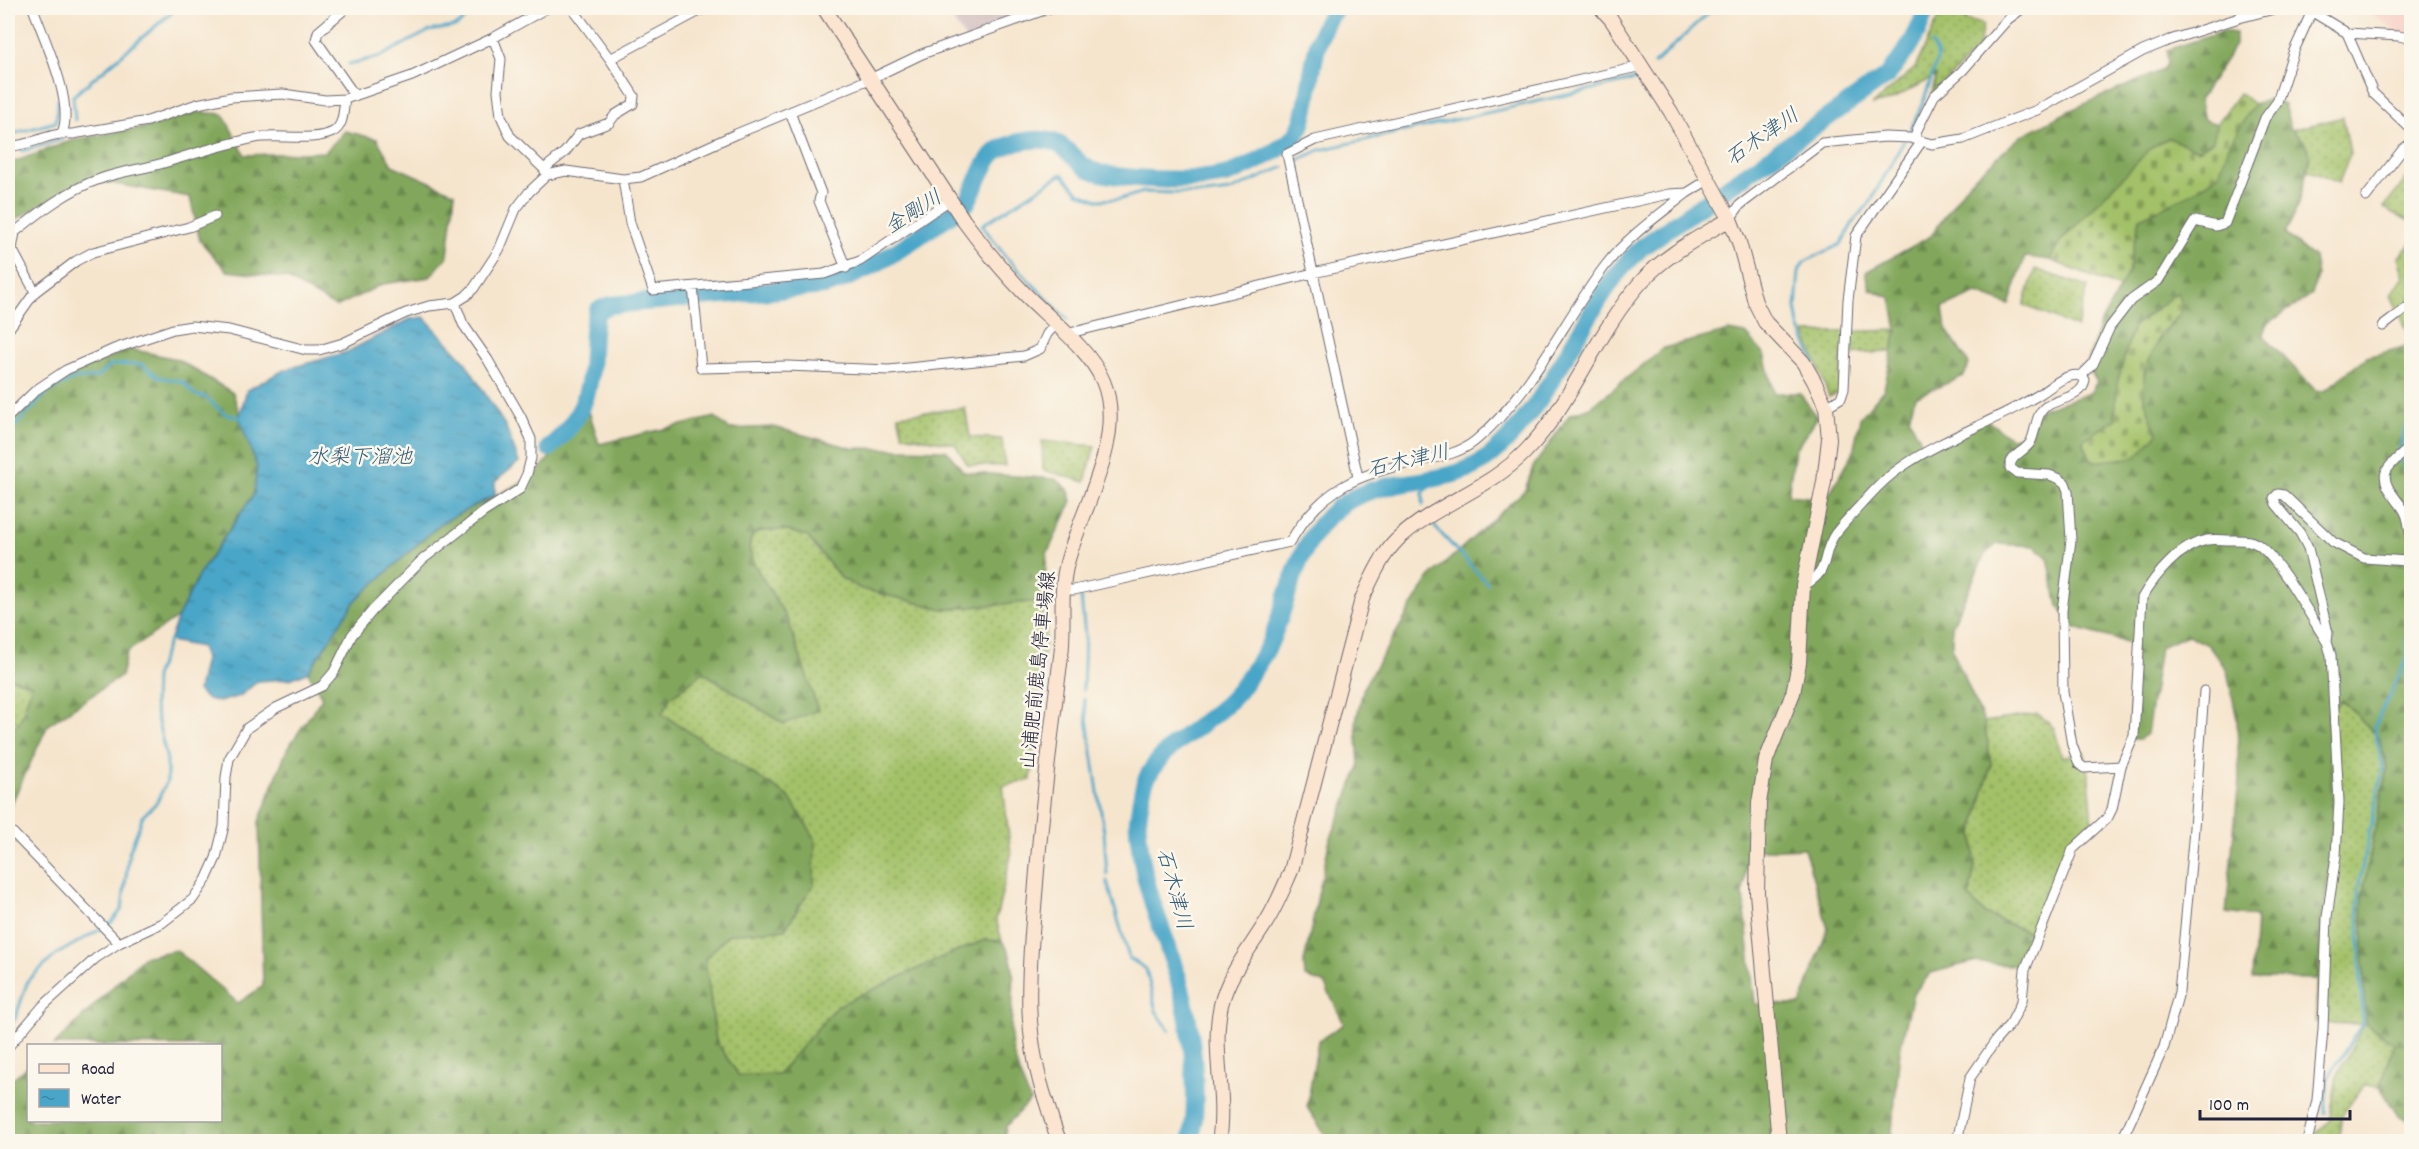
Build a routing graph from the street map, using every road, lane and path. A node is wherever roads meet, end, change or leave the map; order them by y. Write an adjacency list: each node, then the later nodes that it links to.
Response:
1 (33, 8): 24 (street)
2 (346, 8): 20 (street)
3 (547, 8): 15 (street)
4 (572, 8): 17 (street)
5 (705, 8): 17 (street)
6 (824, 8): 19 (street)
7 (1050, 8): 19 (street)
8 (1601, 8): 18 (street)
9 (2023, 8): 25 (street)
10 (2246, 8): 13 (street)
11 (2278, 8): 13 (street)
12 (2309, 9): 14 (street); 47 (street)
13 (2239, 18): 25 (street)
14 (2347, 33): 16 (street); 23 (street)
15 (493, 38): 20 (street); 29 (street)
16 (2412, 39)
17 (610, 59): 29 (street)
18 (1642, 66): 31 (street); 38 (street)
19 (872, 78): 22 (street); 34 (street)
20 (355, 96): 21 (street)
21 (345, 99): 24 (street); 40 (street)
22 (790, 112): 30 (street); 37 (street)
23 (2412, 130)
24 (62, 133): 27 (street)
25 (1912, 139): 36 (street); 48 (street)
26 (2412, 142): 33 (street)
27 (12, 146): 28 (street)
28 (8, 154)
29 (545, 172): 30 (street); 41 (street)
30 (623, 179): 39 (street)
31 (1709, 181): 32 (street); 36 (street)
32 (1687, 193): 38 (street); 51 (street)
33 (2366, 197)
34 (950, 200): 37 (street); 43 (street, 山浦肥前鹿島停車場線)
35 (215, 216): 40 (street)
36 (1730, 219): 48 (street); 61 (street)
37 (846, 268): 39 (street)
38 (1313, 273): 46 (street); 51 (street)
39 (693, 287): 43 (street)
40 (35, 292): 45 (street)
41 (454, 303): 49 (street); 58 (street)
42 (2412, 304): 44 (street)
43 (1055, 325): 46 (street, 山浦肥前鹿島停車場線)
44 (2383, 326)
45 (8, 330)
46 (1066, 334): 53 (street, 山浦肥前鹿島停車場線)
47 (2081, 375): 52 (street); 56 (street)
48 (1826, 407): 52 (street)
49 (8, 417)
50 (2412, 445): 54 (street)
51 (1358, 477): 53 (street)
52 (1803, 586): 62 (street)
53 (1063, 590): 60 (street, 山浦肥前鹿島停車場線)
54 (2327, 642): 56 (street); 65 (street)
55 (2204, 691): 64 (street)
56 (2121, 766): 63 (street)
57 (8, 830): 58 (street)
58 (119, 943): 59 (street)
59 (8, 1047)
60 (1060, 1142)
61 (1219, 1142)
62 (1779, 1142)
63 (1957, 1142)
64 (2121, 1142)
65 (2307, 1142)

